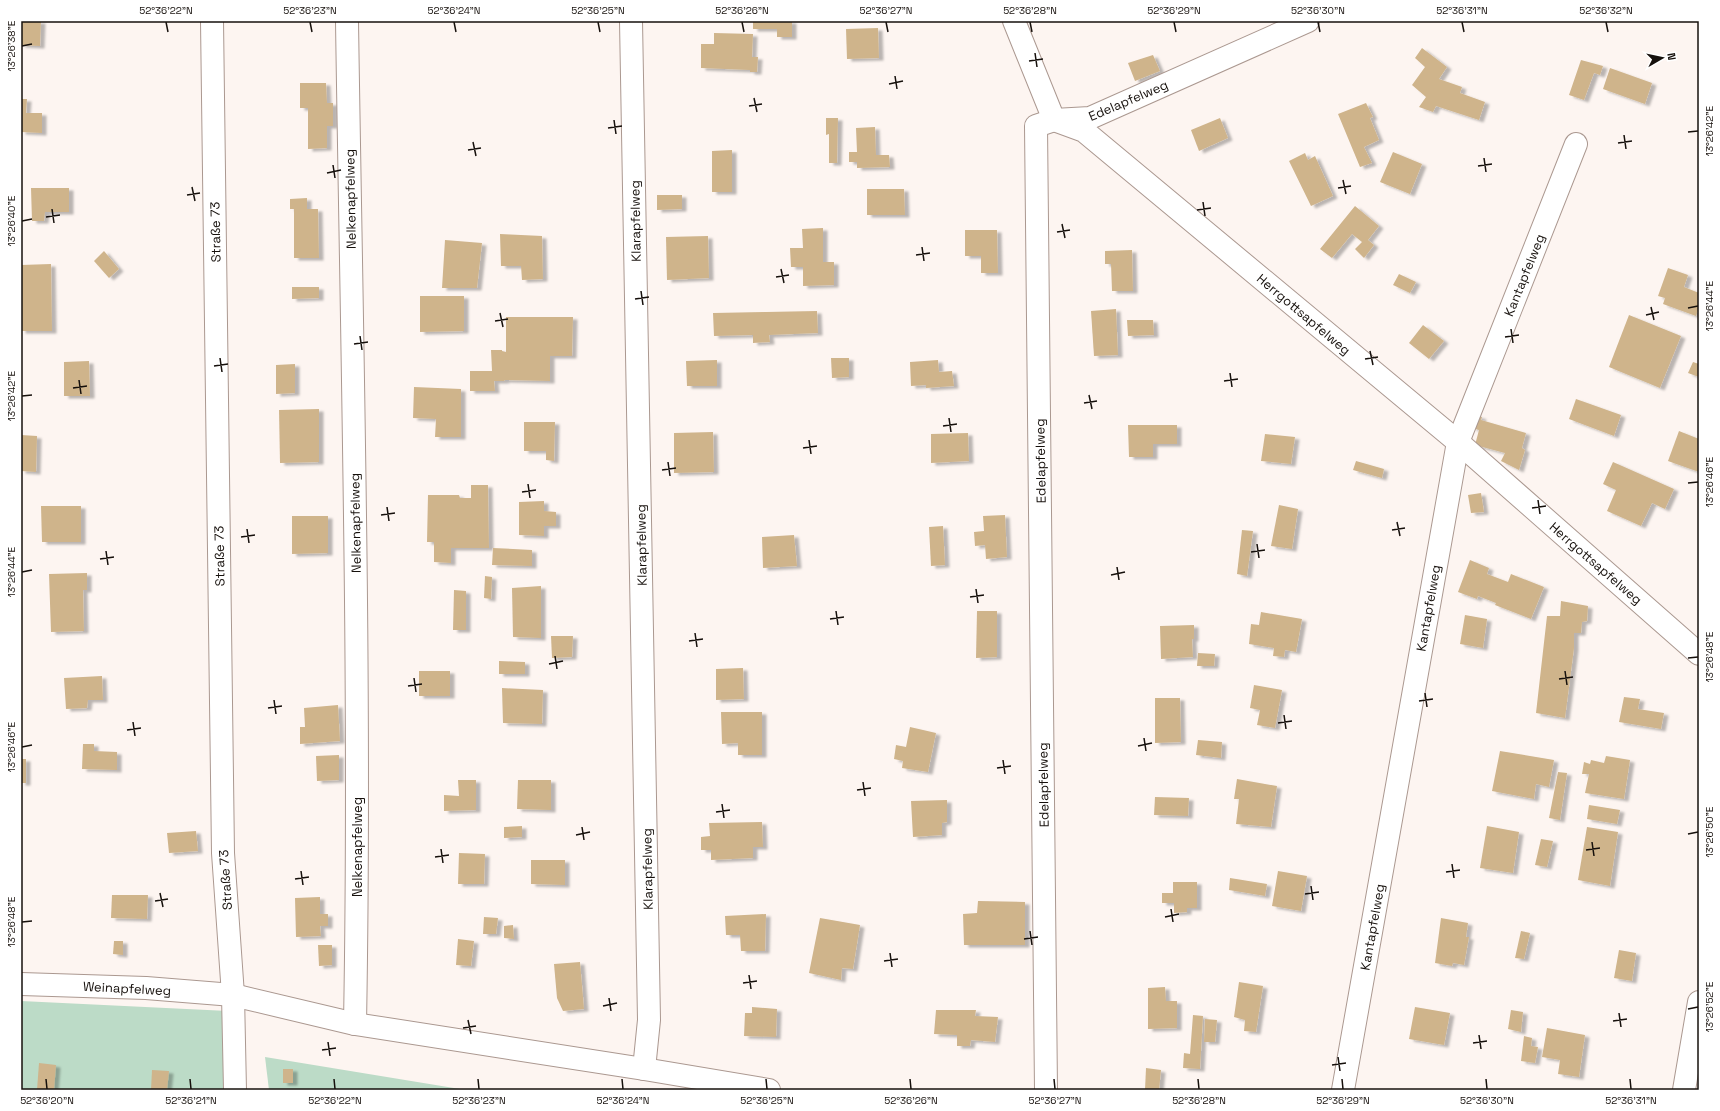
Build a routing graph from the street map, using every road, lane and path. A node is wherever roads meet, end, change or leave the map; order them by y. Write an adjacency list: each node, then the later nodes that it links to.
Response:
1 (212, 21): 11 (lane, Straße 73)
2 (347, 21): 13 (lane, Nelkenapfelweg)
3 (631, 21): 14 (lane, Klarapfelweg)
4 (1014, 21): 6 (lane)
5 (1308, 21): 6 (lane, Edelapfelweg)
6 (1054, 120): 8 (lane, Herrgottsapfelweg); 17 (lane, Edelapfelweg)
7 (1576, 144): 8 (lane, Kantapfelweg)
8 (1458, 442): 9 (lane, Herrgottsapfelweg); 18 (lane, Kantapfelweg)
9 (1699, 654)
10 (21, 984): 11 (lane, Weinapfelweg)
11 (233, 995): 13 (lane, Weinapfelweg); 15 (lane, Straße 73)
12 (1699, 1002): 19 (lane)
13 (354, 1024): 14 (lane, Weinapfelweg)
14 (644, 1068): 16 (lane)
15 (235, 1090)
16 (769, 1090)
17 (1046, 1090)
18 (1343, 1090)
19 (1684, 1090)

